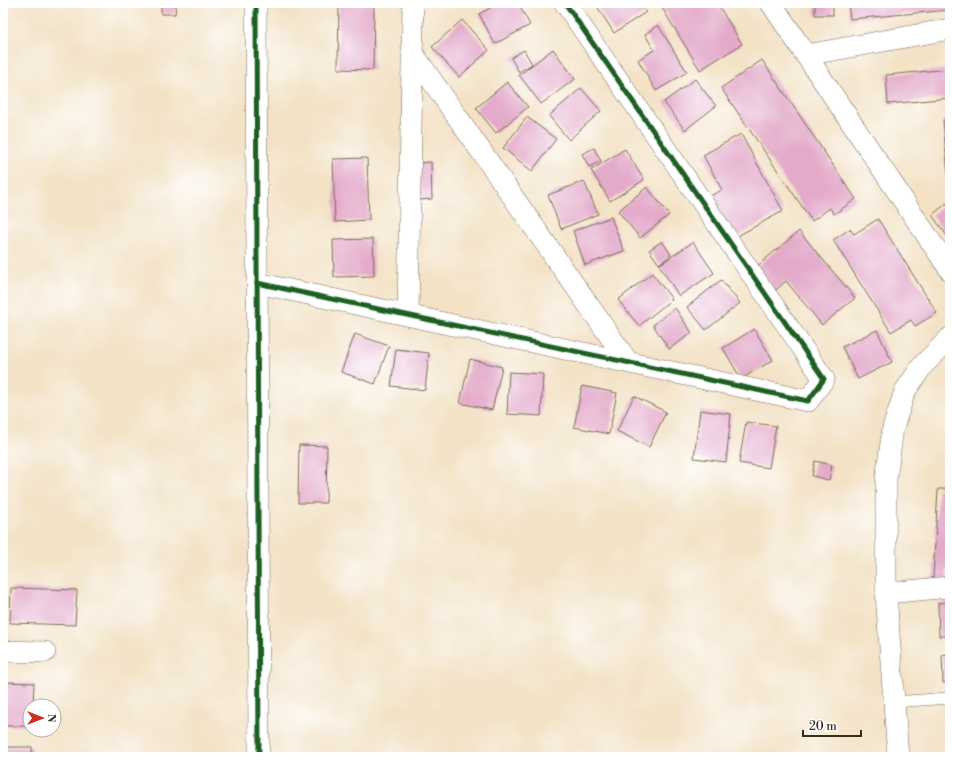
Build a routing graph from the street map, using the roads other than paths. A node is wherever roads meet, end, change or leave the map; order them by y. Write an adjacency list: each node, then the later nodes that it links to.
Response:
1 (256, 3): 9 (street)
2 (413, 3): 6 (street)
3 (565, 3): 12 (street)
4 (771, 3): 7 (street)
5 (950, 29): 7 (street)
6 (412, 52): 10 (street); 12 (street)
7 (806, 55): 8 (street)
8 (950, 270)
9 (257, 283): 10 (street); 19 (street)
10 (408, 315): 12 (street)
11 (950, 338): 14 (street)
12 (628, 362)
13 (950, 587): 14 (street)
14 (886, 593): 18 (street)
15 (3, 651): 16 (street)
16 (45, 652)
17 (950, 698): 18 (lane)
18 (894, 702): 20 (street)
19 (259, 757)
20 (898, 757)

